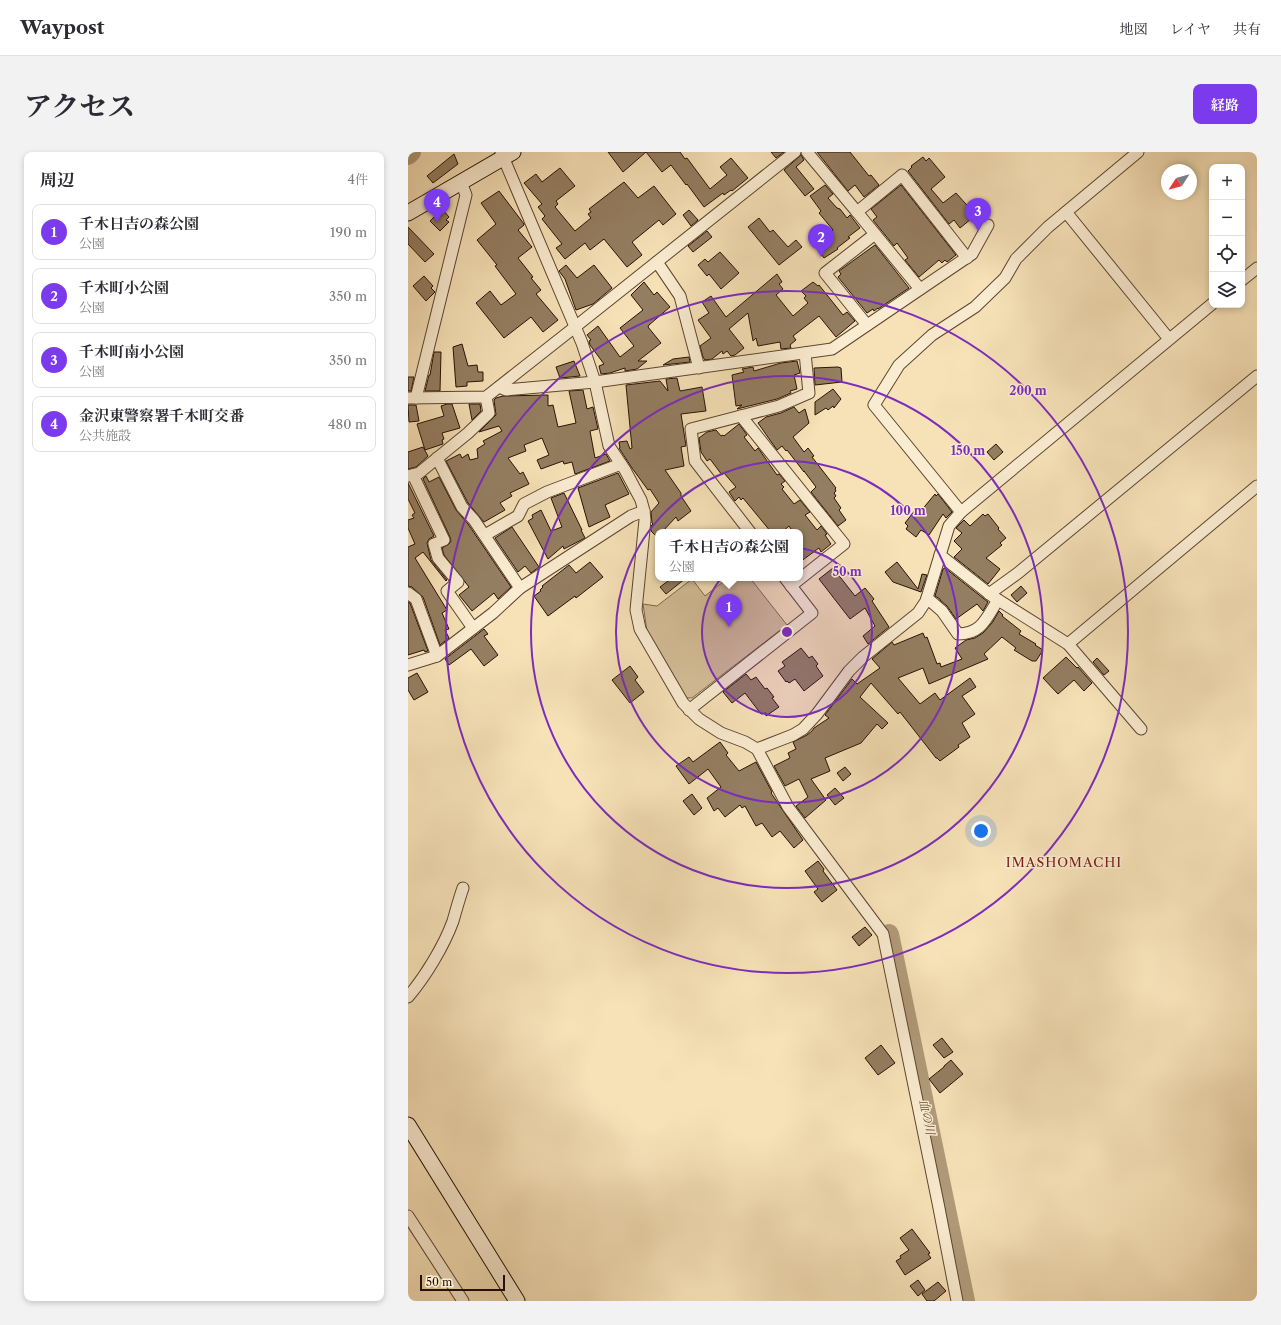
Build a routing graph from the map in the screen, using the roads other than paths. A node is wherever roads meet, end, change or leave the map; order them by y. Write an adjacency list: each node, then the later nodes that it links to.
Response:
1 (795, 152): 12 (street)
2 (807, 152): 6 (street)
3 (1138, 152): 7 (street)
4 (506, 154): 5 (street); 18 (street)
5 (461, 182): 8 (street); 26 (street)
6 (857, 212): 10 (street); 11 (street)
7 (1066, 212): 19 (street); 33 (street)
8 (408, 213)
9 (988, 225): 11 (street)
10 (874, 234): 15 (street); 17 (street)
11 (967, 258): 15 (street)
12 (657, 262): 18 (street); 21 (street)
13 (1257, 268): 14 (street)
14 (1245, 278)
15 (920, 289): 17 (street)
16 (1209, 306): 19 (street)
17 (867, 325): 20 (street)
18 (575, 327): 23 (street); 24 (street)
19 (1170, 339): 33 (street)
20 (805, 353): 21 (street); 27 (street)
21 (699, 368): 23 (street)
22 (1257, 376): 41 (street)
23 (595, 382): 24 (street); 29 (street)
24 (499, 387): 25 (street)
25 (486, 397): 26 (street); 28 (street)
26 (412, 398)
27 (741, 416): 34 (street); 37 (street)
28 (437, 458): 30 (street); 35 (street)
29 (621, 464): 32 (street); 35 (street)
30 (410, 476): 44 (street)
31 (1257, 486): 45 (street)
32 (644, 511): 39 (street); 48 (street)
33 (961, 512): 36 (street)
34 (748, 529)
35 (485, 535): 39 (street)
36 (940, 555): 41 (street); 42 (street)
37 (803, 572)
38 (788, 582): 48 (street)
39 (520, 588): 44 (street)
40 (408, 593): 46 (street)
41 (989, 594): 43 (street)
42 (927, 598): 43 (street); 50 (street)
43 (998, 600): 45 (street)
44 (473, 628): 46 (street)
45 (1068, 644): 49 (street)
46 (437, 656): 47 (street)
47 (408, 665)
48 (689, 710): 50 (street)
49 (1141, 729)
50 (757, 749): 57 (street)
51 (463, 888): 52 (street)
52 (408, 997)
53 (408, 1125): 56 (street)
54 (408, 1216): 55 (street)
55 (464, 1301)
56 (517, 1301)
57 (957, 1301)

